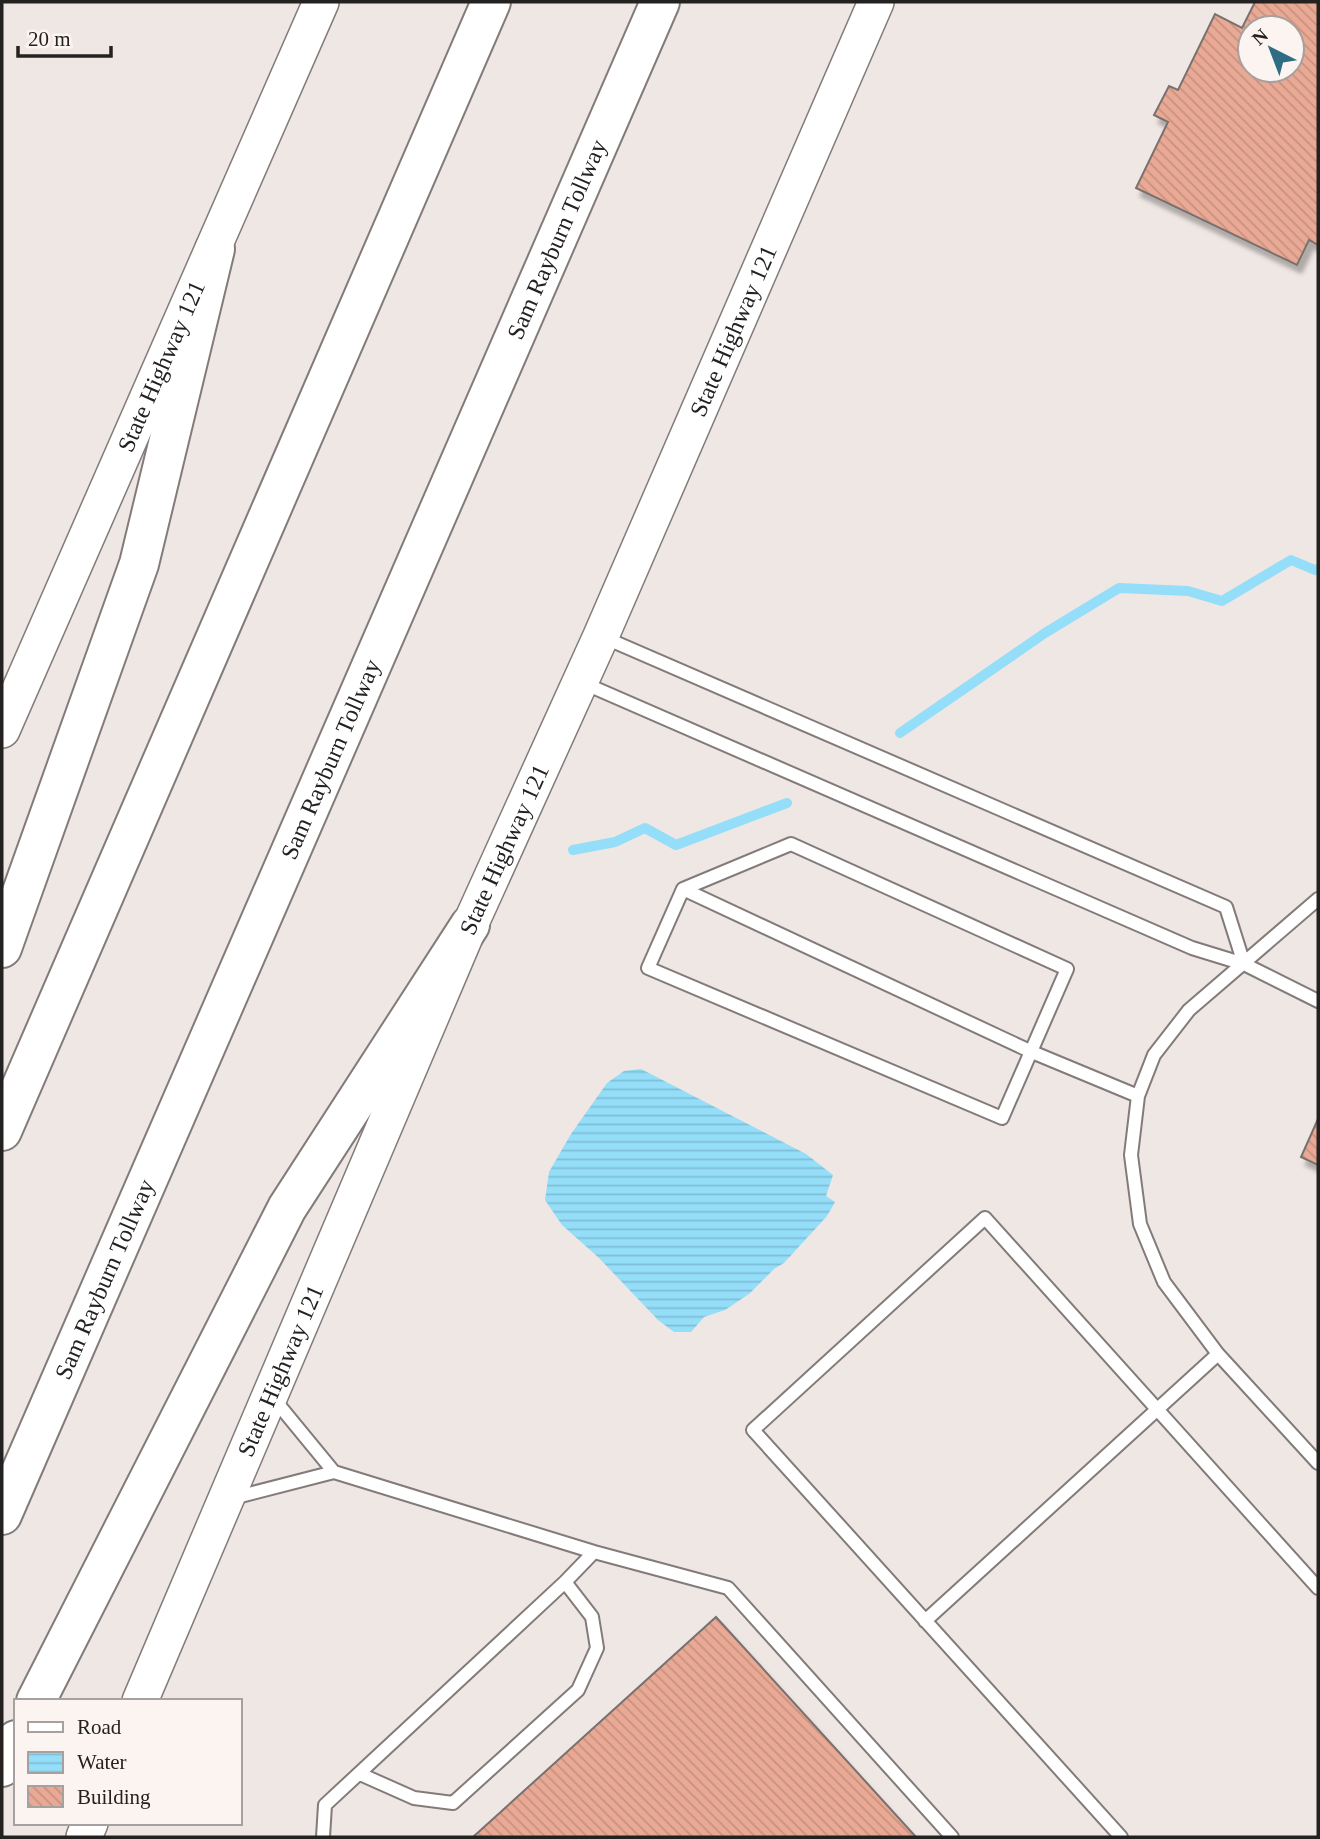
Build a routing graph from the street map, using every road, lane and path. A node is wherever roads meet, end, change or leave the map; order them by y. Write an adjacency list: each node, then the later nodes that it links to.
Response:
1 (321, 2): 5 (main road, State Highway 121)
2 (491, 2): 17 (highway)
3 (660, 2): 24 (highway, Sam Rayburn Tollway)
4 (876, 2): 6 (main road, State Highway 121)
5 (215, 249): 8 (main road, State Highway 121); 12 (highway)
6 (601, 636): 7 (main road, State Highway 121); 13 (lane)
7 (581, 681): 11 (main road, State Highway 121); 13 (lane)
8 (2, 730)
9 (683, 889): 15 (lane); 15 (lane); 15 (lane)
10 (1318, 899): 13 (lane)
11 (470, 925): 19 (main road, State Highway 121); 29 (highway)
12 (2, 948)
13 (1244, 964): 14 (lane); 16 (lane)
14 (1318, 1001)
15 (1032, 1052): 16 (lane)
16 (1138, 1096): 18 (lane)
17 (2, 1131)
18 (1218, 1354): 20 (lane); 21 (lane)
19 (270, 1394): 22 (lane); 23 (main road, State Highway 121)
20 (1157, 1410): 27 (lane); 28 (lane); 28 (lane)
21 (1318, 1463)
22 (334, 1472): 23 (lane); 25 (lane)
23 (224, 1501): 30 (main road, State Highway 121)
24 (2, 1515)
25 (594, 1552): 26 (lane); 35 (lane)
26 (565, 1582): 33 (lane); 33 (lane)
27 (1318, 1588)
28 (925, 1621): 36 (lane)
29 (37, 1699)
30 (141, 1699)
31 (14, 1744): 32 (highway)
32 (2, 1767)
33 (360, 1774): 34 (lane)
34 (323, 1837)
35 (952, 1837)
36 (1121, 1837)

